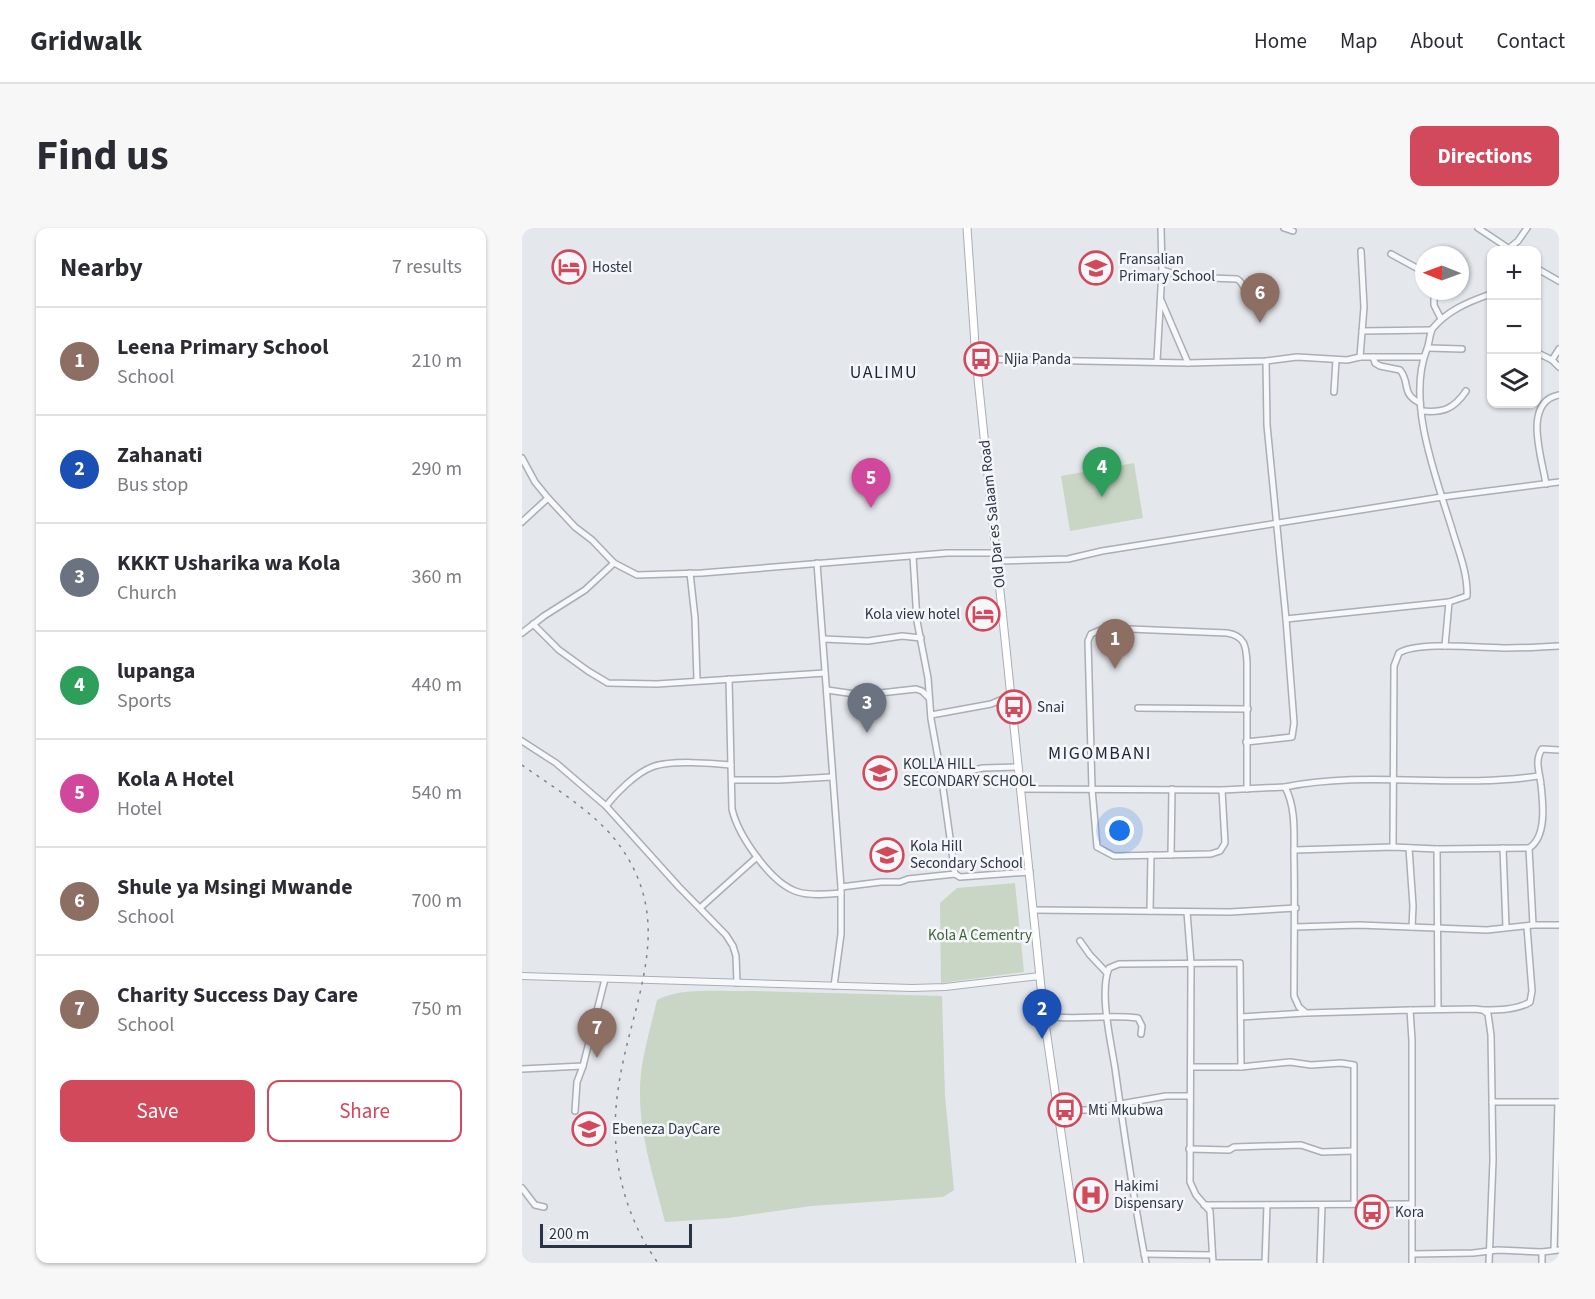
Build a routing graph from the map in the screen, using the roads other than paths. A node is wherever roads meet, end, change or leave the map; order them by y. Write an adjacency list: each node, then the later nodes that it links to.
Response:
1 (967, 228): 29 (main road, Old Dar es Salaam Road)
2 (1161, 228): 12 (street)
3 (1284, 228): 6 (street)
4 (1478, 228): 7 (street)
5 (1527, 228): 8 (street)
6 (1293, 231)
7 (1500, 246)
8 (1514, 246)
9 (1361, 250): 21 (street)
10 (1391, 254): 11 (street)
11 (1415, 267)
12 (1162, 270): 15 (street); 17 (street)
13 (1541, 272): 14 (street)
14 (1559, 281)
15 (1272, 293)
16 (1487, 296): 19 (street)
17 (1161, 299): 32 (street); 34 (street)
18 (1434, 300): 19 (street)
19 (1441, 320): 20 (street)
20 (1431, 330): 21 (street); 22 (street)
21 (1362, 331): 26 (street)
22 (1428, 348): 24 (street); 28 (street)
23 (1559, 348): 31 (street)
24 (1462, 349)
25 (1540, 354): 31 (street)
26 (1360, 357): 27 (street); 30 (street)
27 (1373, 357): 28 (street); 39 (street)
28 (1423, 357): 39 (street)
29 (976, 359): 32 (street); 49 (main road, Old Dar es Salaam Road)
30 (1336, 360): 33 (street); 37 (street)
31 (1552, 360): 35 (street)
32 (1157, 361): 34 (street)
33 (1266, 361): 34 (street); 47 (street)
34 (1188, 363)
35 (1559, 367)
36 (1466, 391): 40 (street)
37 (1334, 392)
38 (1559, 395): 43 (street)
39 (1420, 403): 40 (street)
40 (1422, 411): 44 (street)
41 (522, 458): 45 (street)
42 (1559, 482): 43 (street)
43 (1546, 484): 44 (street)
44 (1442, 497): 47 (street); 53 (street)
45 (548, 498): 46 (street); 50 (street)
46 (522, 522)
47 (1277, 524): 49 (street); 54 (street)
48 (913, 556): 49 (street); 51 (street); 57 (street)
49 (997, 557): 66 (main road, Old Dar es Salaam Road)
50 (614, 563): 52 (street); 55 (street)
51 (817, 563): 52 (street); 58 (street)
52 (690, 573): 63 (street)
53 (1449, 602): 54 (street); 59 (street)
54 (1286, 618): 71 (street)
55 (533, 624): 56 (street); 63 (street)
56 (522, 633)
57 (921, 638): 58 (street); 65 (street)
58 (823, 639): 61 (street)
59 (1445, 646): 60 (street); 78 (street)
60 (1559, 646)
61 (825, 673): 62 (street); 64 (street)
62 (729, 679): 63 (street); 74 (street)
63 (697, 680)
64 (827, 690): 65 (street); 77 (street)
65 (928, 697): 69 (street)
66 (1012, 698): 69 (street); 75 (main road, Old Dar es Salaam Road)
67 (1138, 708): 68 (street)
68 (1248, 709): 71 (street); 83 (street)
69 (932, 715): 73 (street)
70 (522, 741): 87 (street)
71 (1246, 742): 85 (street)
72 (1559, 750): 76 (street)
73 (939, 763): 75 (street); 98 (street)
74 (731, 767): 79 (street); 80 (street); 87 (street)
75 (1018, 767): 82 (main road, Old Dar es Salaam Road)
76 (1538, 776): 78 (street); 91 (street)
77 (832, 777): 80 (street); 99 (street)
78 (1393, 779): 81 (street); 88 (street)
79 (732, 780): 80 (street); 96 (street)
80 (744, 780)
81 (1285, 787): 85 (street); 93 (street)
82 (1021, 789): 83 (street); 97 (main road, Old Dar es Salaam Road)
83 (1092, 789): 84 (street); 94 (street)
84 (1172, 789): 86 (street); 95 (street)
85 (1247, 789): 86 (street)
86 (1222, 790): 95 (street)
87 (606, 806): 100 (street)
88 (1393, 847): 89 (street); 93 (street)
89 (1409, 848): 92 (street); 108 (street)
90 (1503, 848): 91 (street); 92 (street); 109 (street)
91 (1529, 848): 106 (street)
92 (1437, 849): 110 (street)
93 (1294, 850): 101 (street)
94 (1151, 855): 95 (street); 103 (street)
95 (1171, 855)
96 (757, 857): 99 (street); 100 (street)
97 (1030, 872): 98 (street); 102 (main road, Old Dar es Salaam Road)
98 (955, 874): 99 (street)
99 (841, 890): 118 (street)
100 (700, 908): 117 (street)
101 (1296, 908): 104 (street); 107 (street)
102 (1034, 910): 103 (street); 115 (main road, Old Dar es Salaam Road)
103 (1150, 911): 104 (street)
104 (1187, 912): 112 (street)
105 (1559, 925): 106 (street)
106 (1530, 926): 109 (street); 121 (street)
107 (1295, 927): 108 (street); 122 (street)
108 (1412, 927): 110 (street)
109 (1506, 927): 110 (street)
110 (1438, 928): 119 (street)
111 (1080, 941): 113 (street)
112 (1191, 963): 113 (street); 124 (street); 130 (street)
113 (1107, 973): 125 (street)
114 (522, 976): 116 (street)
115 (1040, 976): 118 (street); 123 (main road, Old Dar es Salaam Road)
116 (605, 979): 117 (street); 127 (street)
117 (737, 983): 118 (street)
118 (834, 986)
119 (1438, 1009): 120 (street); 121 (street)
120 (1410, 1010): 122 (street); 144 (street)
121 (1484, 1010): 134 (street)
122 (1306, 1013): 124 (street)
123 (1044, 1016): 125 (street); 137 (main road, Old Dar es Salaam Road)
124 (1241, 1017): 128 (street)
125 (1107, 1018): 126 (street); 136 (street)
126 (1141, 1034)
127 (583, 1066): 129 (street); 132 (street)
128 (1241, 1067): 130 (street); 140 (street)
129 (569, 1068): 131 (street); 132 (street)
130 (1192, 1068): 133 (street)
131 (522, 1069)
132 (578, 1082): 138 (street)
133 (1190, 1096): 136 (street); 139 (street)
134 (1492, 1102): 135 (street); 149 (street)
135 (1558, 1102): 148 (street)
136 (1120, 1104): 137 (street); 151 (street)
137 (1058, 1110): 154 (main road, Old Dar es Salaam Road)
138 (575, 1111)
139 (1189, 1149): 140 (street); 145 (street)
140 (1353, 1151): 143 (street)
141 (522, 1188): 147 (street)
142 (1322, 1204): 143 (street); 146 (street); 158 (street)
143 (1354, 1204): 144 (street)
144 (1411, 1204): 152 (street)
145 (1203, 1205): 146 (street); 153 (street)
146 (1267, 1205): 157 (street)
147 (544, 1207)
148 (1557, 1250): 150 (street)
149 (1491, 1251): 150 (street); 152 (street); 160 (street)
150 (1542, 1252): 161 (street)
151 (1144, 1254): 153 (street); 155 (street)
152 (1413, 1254): 159 (street)
153 (1212, 1255): 156 (street)
154 (1080, 1263)
155 (1146, 1263)
156 (1213, 1263): 157 (street)
157 (1265, 1263)
158 (1320, 1263)
159 (1412, 1263)
160 (1490, 1263)
161 (1542, 1263)

